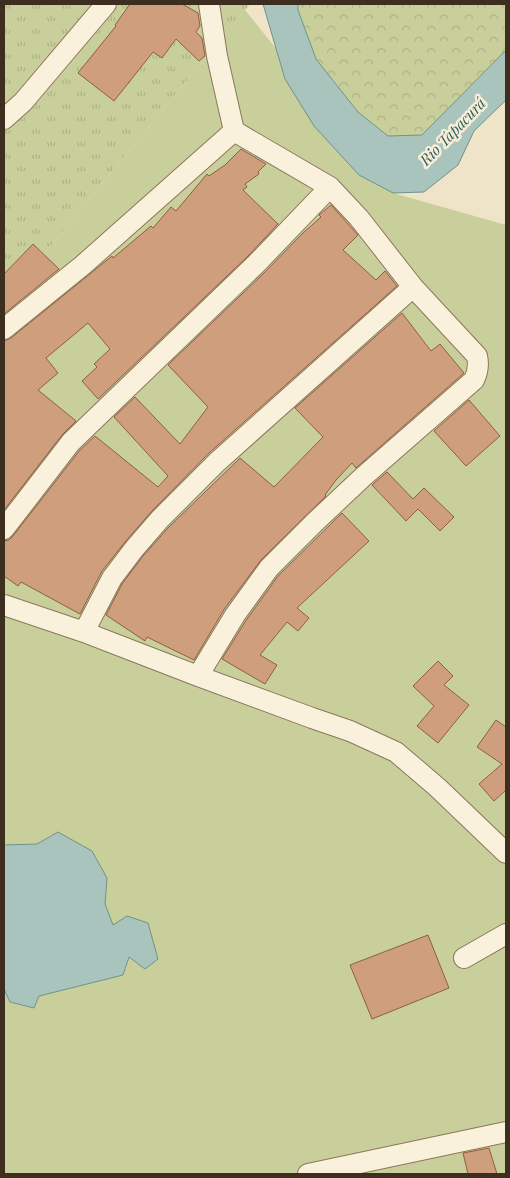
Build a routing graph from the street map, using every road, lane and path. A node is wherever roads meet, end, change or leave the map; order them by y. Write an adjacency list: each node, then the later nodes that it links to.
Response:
1 (106, 4): 3 (street)
2 (208, 4): 4 (street)
3 (4, 119)
4 (234, 131): 5 (street); 7 (street)
5 (330, 187): 6 (street); 8 (street)
6 (413, 288): 10 (street); 11 (street)
7 (4, 329)
8 (4, 529)
9 (4, 606): 10 (street)
10 (84, 632): 11 (street)
11 (198, 676): 12 (street)
12 (506, 853)
13 (506, 934): 14 (street)
14 (464, 958)
15 (506, 1132): 16 (street)
16 (308, 1174)

